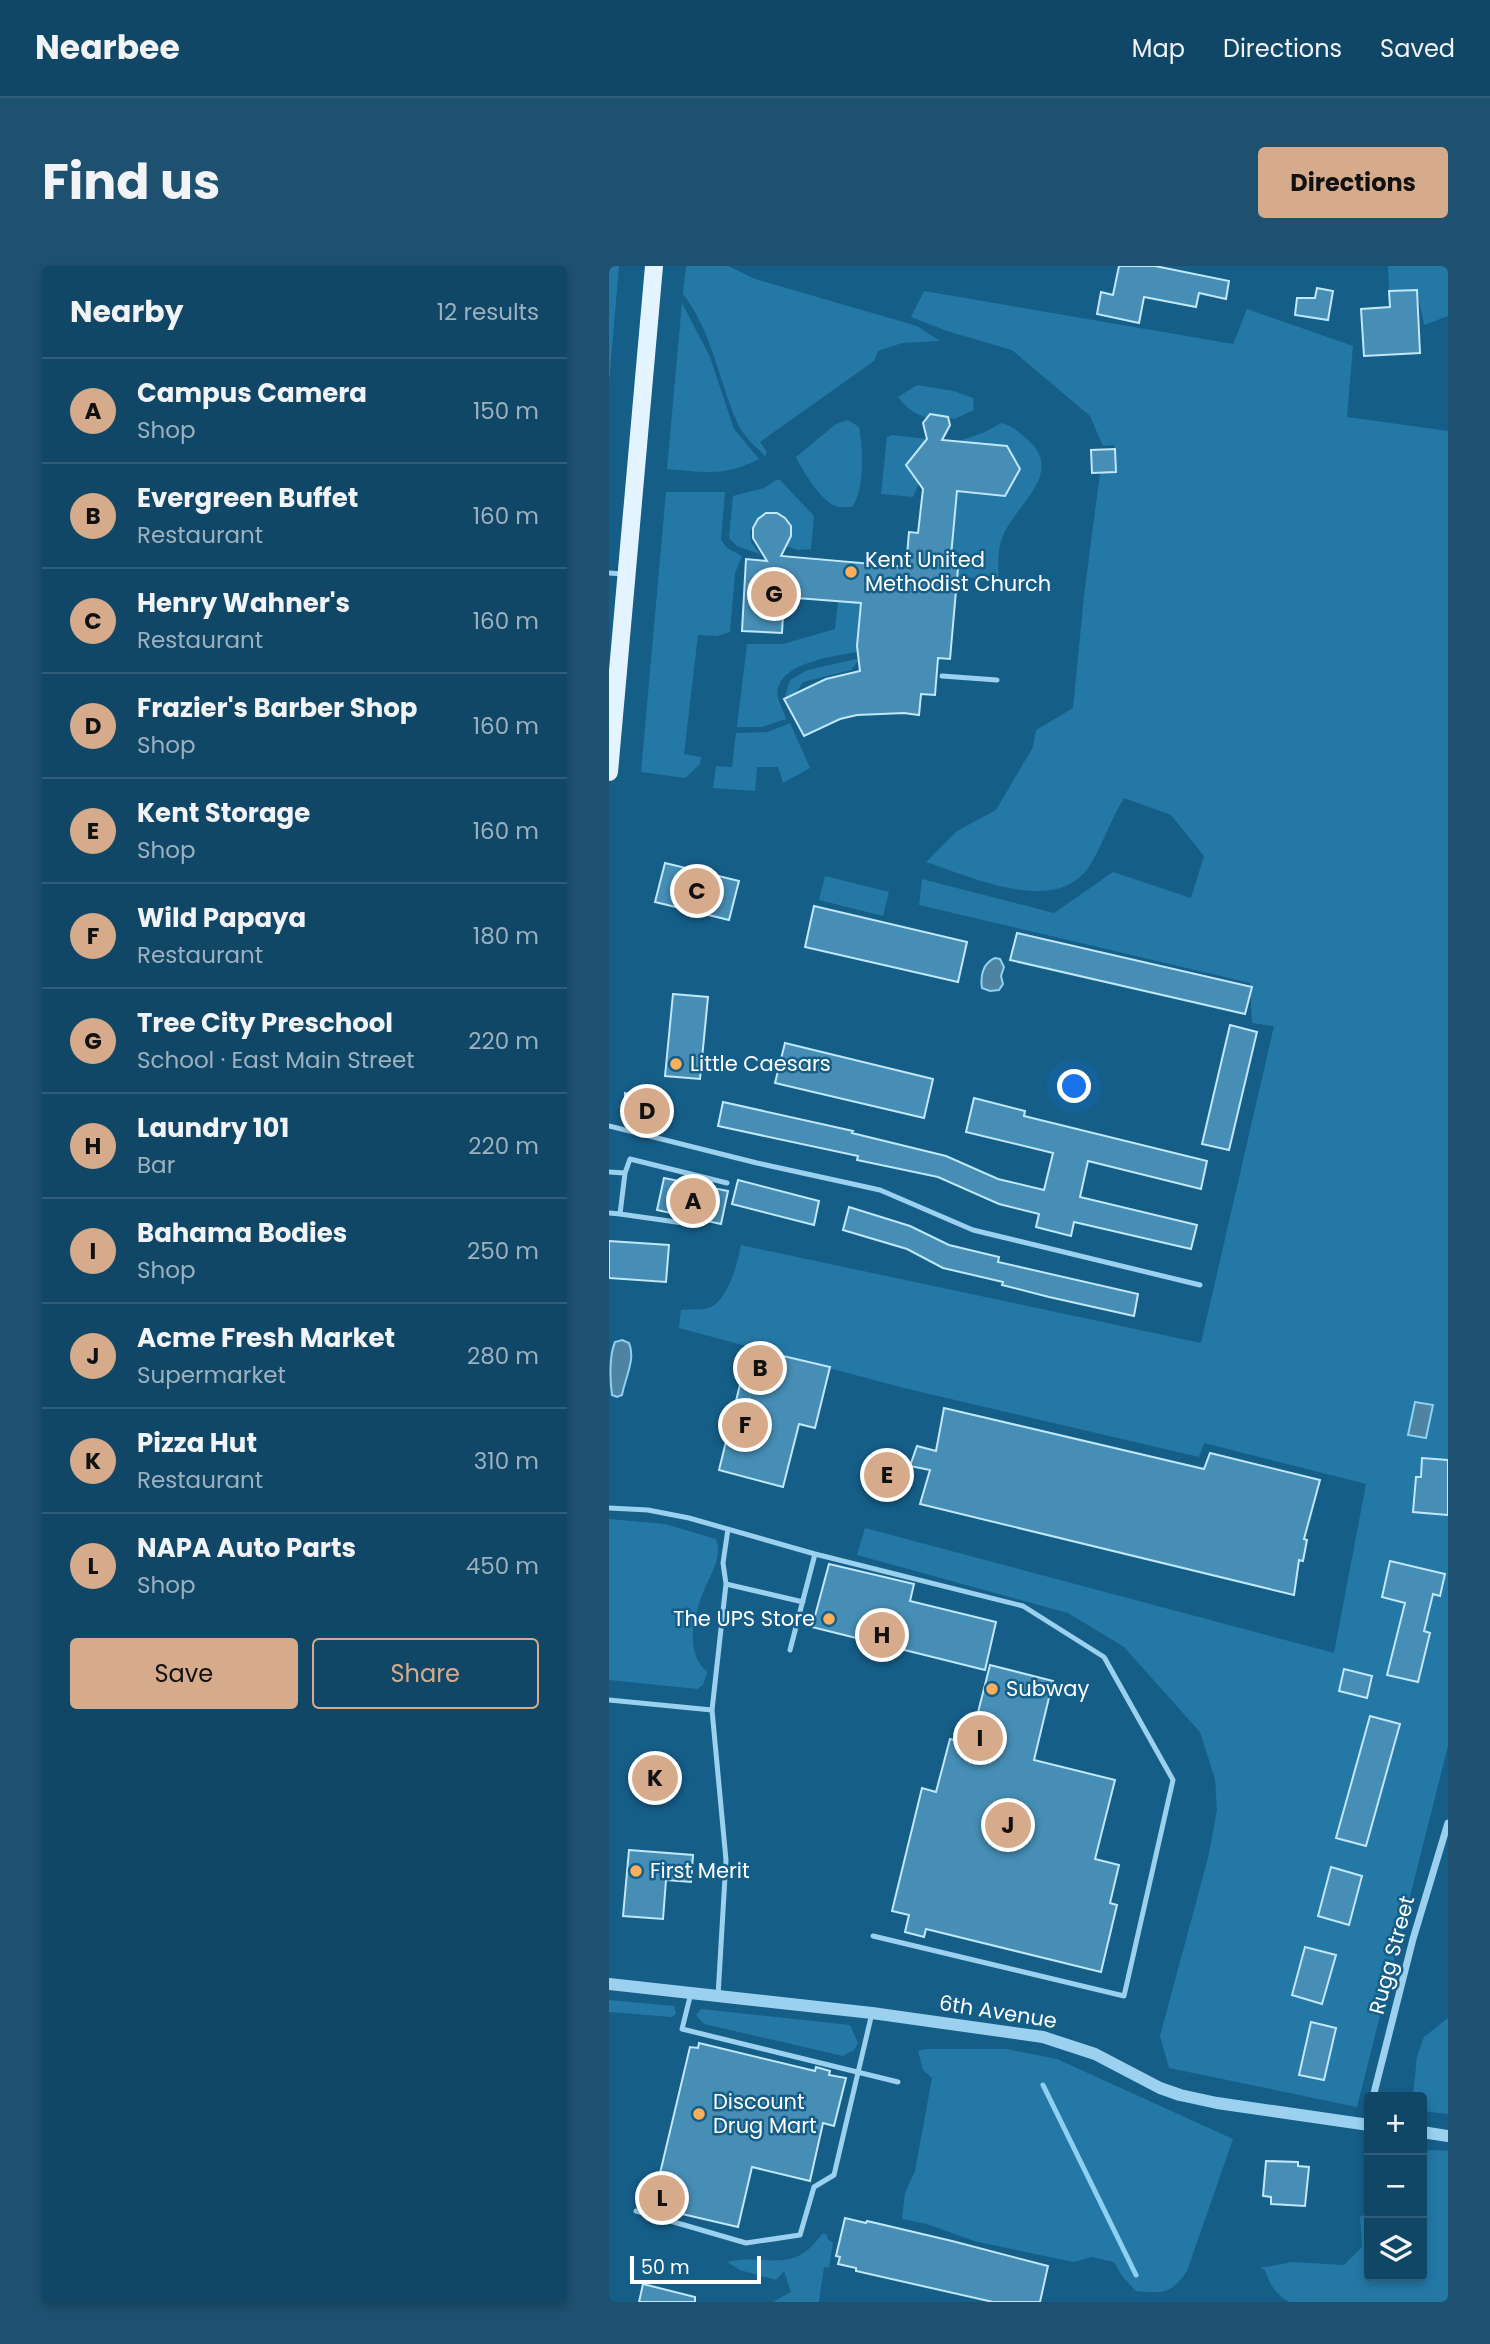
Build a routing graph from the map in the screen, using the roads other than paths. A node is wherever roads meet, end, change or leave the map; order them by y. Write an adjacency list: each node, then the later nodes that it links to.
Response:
1 (654, 266): 2 (main road)
2 (618, 574): 3 (main road)
3 (614, 649): 4 (main road)
4 (613, 672): 7 (main road)
5 (942, 676): 6 (lane)
6 (997, 680)
7 (610, 739): 8 (main road)
8 (609, 772)
9 (609, 1126): 16 (lane)
10 (609, 1172): 11 (lane)
11 (625, 1173): 12 (lane); 14 (lane)
12 (727, 1183)
13 (609, 1213): 14 (lane)
14 (620, 1214): 15 (lane)
15 (683, 1223)
16 (1200, 1284)
17 (609, 1508): 18 (lane)
18 (727, 1529): 19 (lane); 20 (lane)
19 (815, 1554): 21 (lane); 26 (lane)
20 (726, 1584): 21 (lane); 24 (lane)
21 (803, 1602): 22 (lane)
22 (790, 1650)
23 (609, 1700): 24 (lane)
24 (712, 1710): 29 (lane)
25 (1448, 1823): 33 (street, Rugg Street)
26 (873, 1936)
27 (609, 1984): 28 (street, 6th Avenue)
28 (691, 1993): 29 (street, 6th Avenue); 31 (lane)
29 (718, 1996): 30 (street, 6th Avenue)
30 (872, 2013): 31 (lane); 34 (street, 6th Avenue)
31 (858, 2072): 32 (lane); 37 (lane)
32 (898, 2082)
33 (1374, 2092)
34 (1364, 2121)
35 (1427, 2133): 36 (street)
36 (1448, 2136)
37 (636, 2211)

